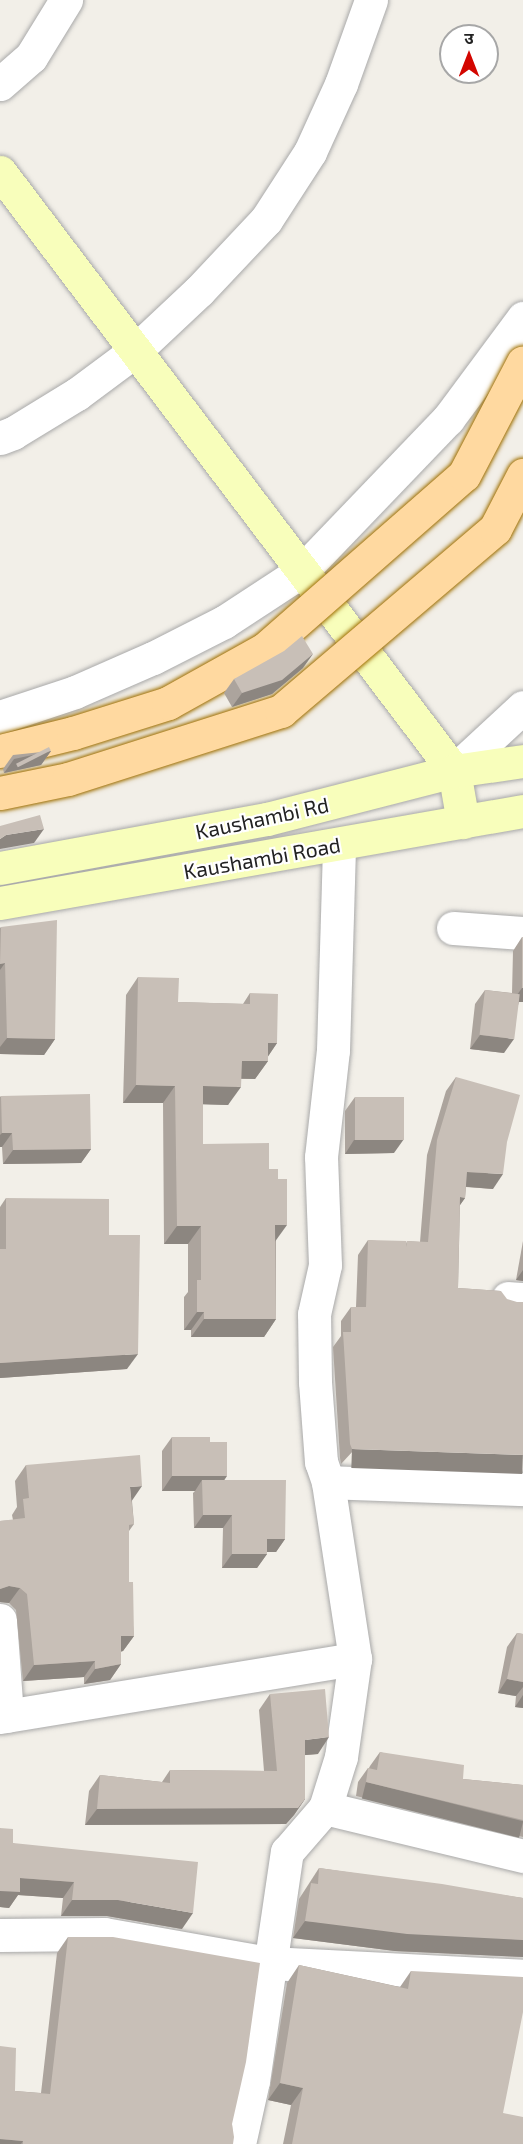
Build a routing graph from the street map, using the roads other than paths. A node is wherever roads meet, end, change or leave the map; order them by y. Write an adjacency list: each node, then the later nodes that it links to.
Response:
1 (66, 0): 3 (street)
2 (371, 0): 6 (street)
3 (0, 84)
4 (0, 172): 6 (main road)
5 (523, 318): 10 (street)
6 (135, 351): 8 (street); 10 (main road)
7 (523, 362): 13 (main road, bridge)
8 (0, 438)
9 (523, 475): 16 (main road, bridge)
10 (302, 571): 12 (street); 15 (main road)
11 (523, 707): 15 (street)
12 (0, 717)
13 (0, 751)
14 (523, 761): 15 (main road, Kaushambi Rd)
15 (454, 771): 18 (main road); 20 (main road, Kaushambi Rd)
16 (0, 793)
17 (523, 811): 18 (main road, Kaushambi Road)
18 (463, 822): 19 (main road, Kaushambi Road)
19 (339, 845): 21 (main road, Kaushambi Road); 24 (street)
20 (0, 868)
21 (0, 903)
22 (453, 928): 23 (street)
23 (523, 933)
24 (328, 1482): 25 (street); 27 (street)
25 (523, 1490)
26 (0, 1620): 28 (street)
27 (355, 1659): 28 (street); 29 (street)
28 (4, 1716)
29 (325, 1808): 30 (street); 32 (street)
30 (523, 1856)
31 (0, 1935): 32 (street)
32 (269, 1964): 33 (street); 34 (street)
33 (523, 1976)
34 (239, 2144)

